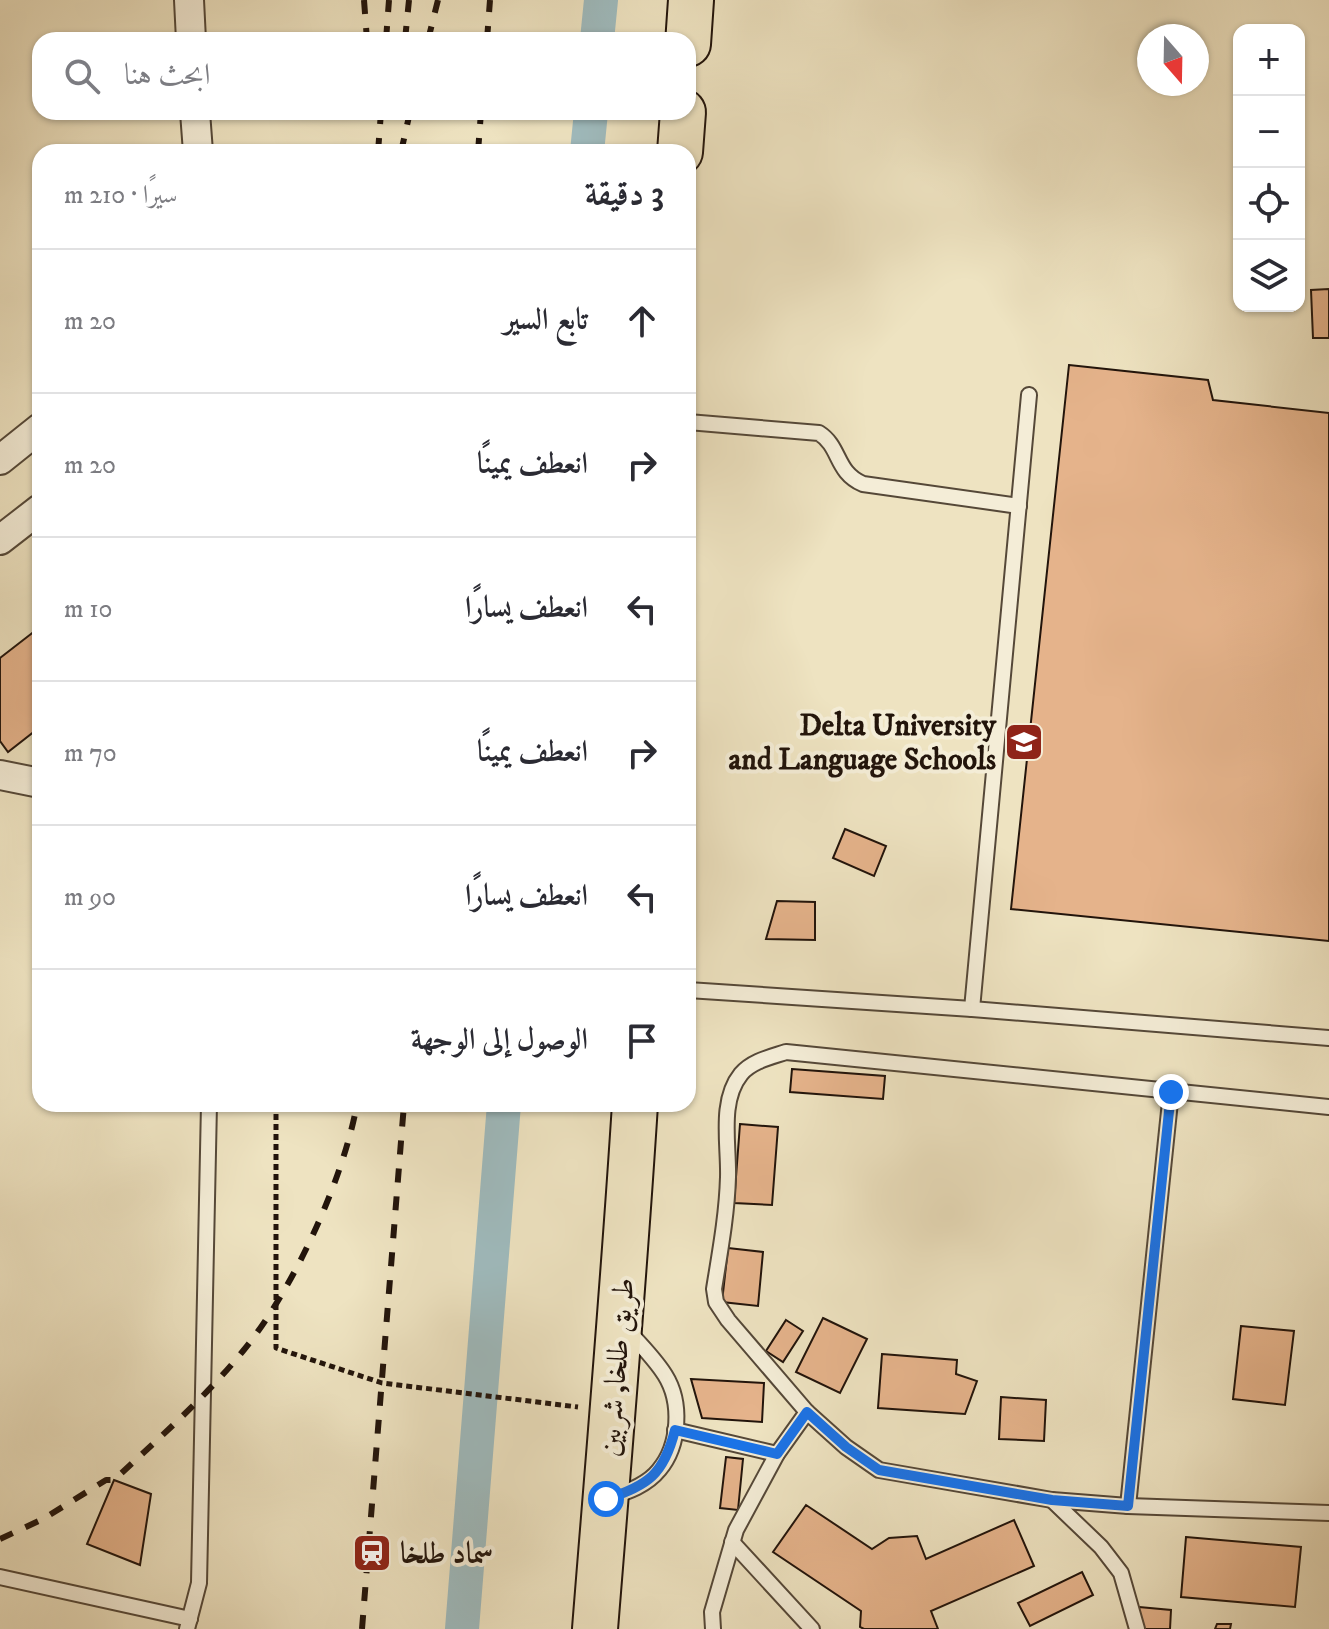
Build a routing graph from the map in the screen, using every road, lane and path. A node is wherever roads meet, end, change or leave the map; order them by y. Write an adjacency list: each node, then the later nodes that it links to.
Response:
1 (189, 0): 3 (street)
2 (691, 0): 4 (main road)
3 (191, 32)
4 (689, 32)
5 (196, 120): 7 (street)
6 (682, 120): 8 (main road)
7 (197, 144)
8 (681, 144)
9 (1029, 395): 13 (lane)
10 (696, 423): 13 (lane)
11 (32, 434): 12 (street)
12 (0, 460)
13 (1019, 506): 19 (lane)
14 (32, 515): 15 (street)
15 (0, 540)
16 (0, 775): 17 (street)
17 (32, 781)
18 (696, 991): 19 (lane)
19 (972, 1009): 20 (lane)
20 (1329, 1038)
21 (1171, 1092): 22 (lane); 28 (lane); 33 (lane)
22 (1329, 1107)
23 (209, 1112): 37 (lane)
24 (276, 1112): 27 (path)
25 (634, 1112): 26 (main road, طريق طلخا, شربين)
26 (621, 1323): 29 (lane); 31 (main road, طريق طلخا, شربين)
27 (545, 1403)
28 (807, 1412): 30 (lane); 32 (lane)
29 (675, 1430): 30 (lane); 31 (lane)
30 (777, 1454): 35 (lane)
31 (606, 1499): 38 (main road, طريق طلخا, شربين)
32 (1052, 1500): 33 (lane); 41 (lane)
33 (1128, 1506): 34 (lane)
34 (1329, 1513)
35 (732, 1542): 39 (lane); 40 (lane)
36 (0, 1577): 37 (lane)
37 (189, 1624)
38 (595, 1629)
39 (713, 1629)
40 (812, 1629)
41 (1137, 1629)

